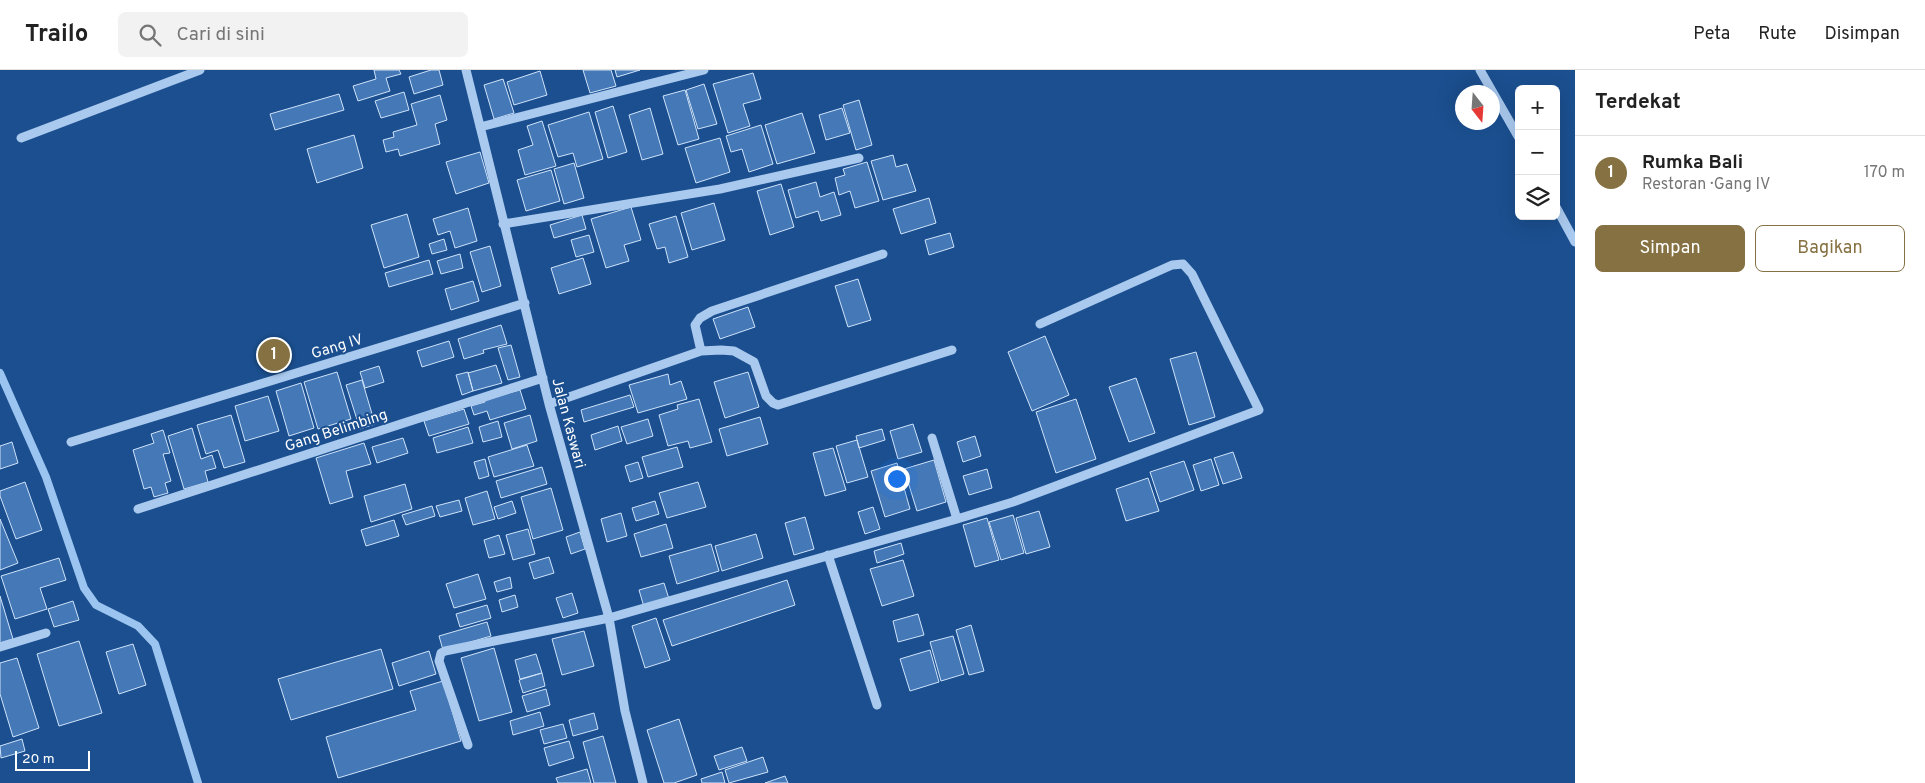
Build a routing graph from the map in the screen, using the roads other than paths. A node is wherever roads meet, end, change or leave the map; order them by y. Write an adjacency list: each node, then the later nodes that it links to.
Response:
1 (200, 70): 7 (street)
2 (466, 70): 5 (street, Jalan Kaswari)
3 (704, 70): 5 (street)
4 (1480, 70): 6 (street)
5 (480, 127): 10 (street, Jalan Kaswari)
6 (1515, 131)
7 (21, 138)
8 (859, 158): 10 (street)
9 (1560, 214): 11 (street)
10 (503, 224): 13 (street, Jalan Kaswari)
11 (1575, 242)
12 (883, 254): 16 (street)
13 (525, 303): 17 (street, Jalan Kaswari); 20 (street, Gang IV)
14 (1040, 324): 22 (street)
15 (952, 350): 16 (street)
16 (701, 351): 18 (street)
17 (543, 378): 18 (street, Jalan Kaswari); 21 (street, Gang Belimbing)
18 (549, 404): 24 (street, Jalan Kaswari)
19 (932, 438): 22 (street)
20 (71, 442)
21 (138, 509)
22 (957, 519): 23 (street)
23 (828, 555): 24 (street); 27 (street)
24 (609, 618): 28 (street); 29 (street, Jalan Kaswari)
25 (46, 633): 26 (street)
26 (0, 647)
27 (877, 705)
28 (468, 745)
29 (643, 783)

